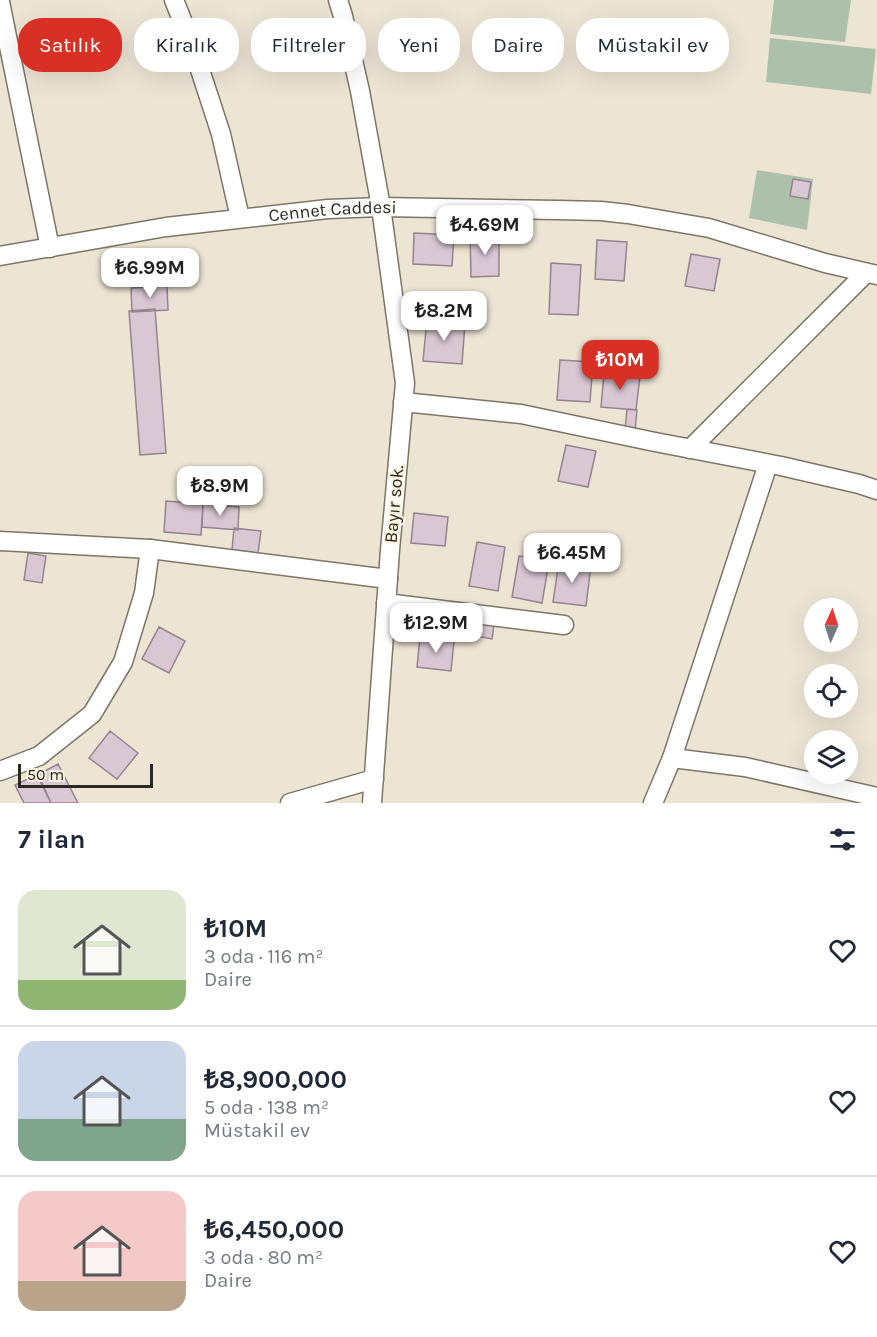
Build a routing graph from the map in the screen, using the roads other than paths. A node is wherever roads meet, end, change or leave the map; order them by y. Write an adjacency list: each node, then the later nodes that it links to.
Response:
1 (174, 0): 5 (street)
2 (338, 0): 4 (street, Bayır sok.)
3 (0, 2): 6 (street)
4 (381, 207): 5 (street, Cennet Caddesi); 8 (street, Cennet Caddesi); 9 (street, Bayır sok.)
5 (240, 218): 6 (street, Cennet Caddesi)
6 (50, 248): 7 (street, Cennet Caddesi)
7 (0, 256)
8 (872, 274): 10 (street)
9 (403, 402): 10 (street); 15 (street, Bayır sok.)
10 (690, 449): 11 (street)
11 (768, 464): 12 (street); 18 (street)
12 (877, 490)
13 (0, 541): 14 (street)
14 (150, 549): 15 (street); 19 (street)
15 (388, 579): 16 (street, Bayır sok.)
16 (386, 603): 17 (street); 20 (street, Bayır sok.)
17 (564, 625)
18 (672, 758): 21 (street); 24 (street)
19 (0, 771)
20 (374, 779): 22 (street); 23 (street, Bayır sok.)
21 (877, 797)
22 (290, 803)
23 (372, 803)
24 (653, 803)

